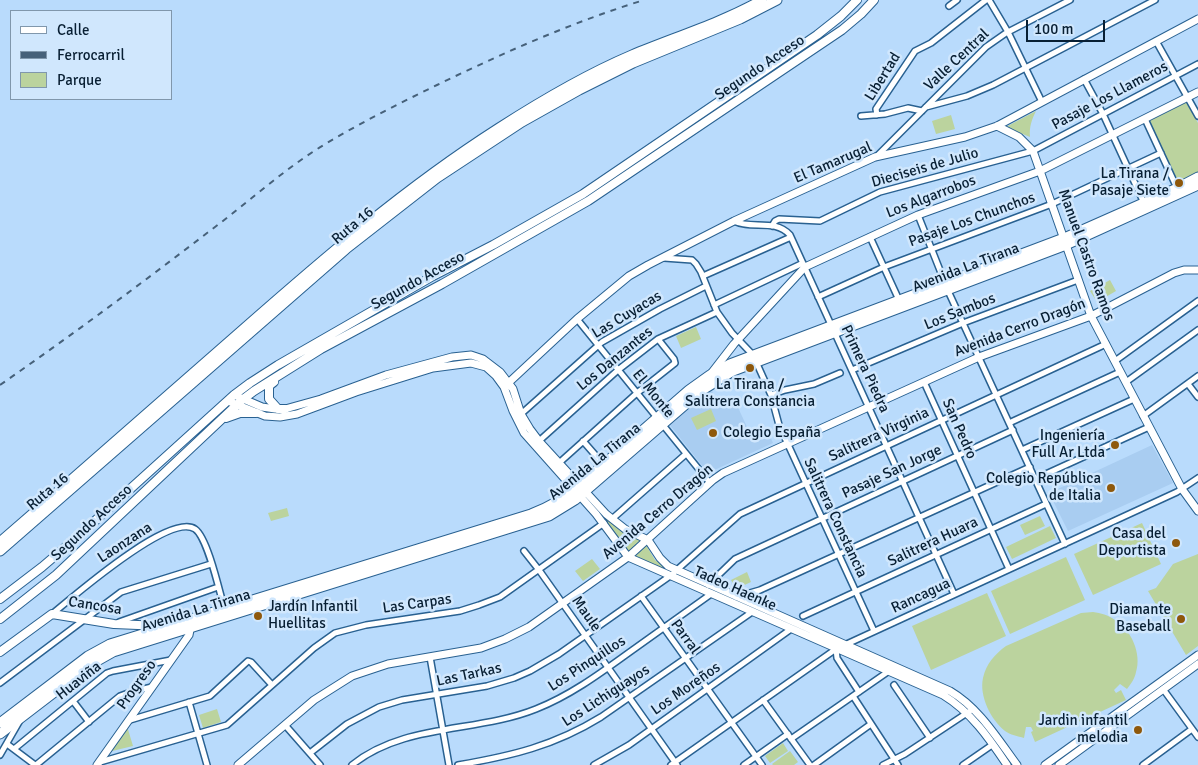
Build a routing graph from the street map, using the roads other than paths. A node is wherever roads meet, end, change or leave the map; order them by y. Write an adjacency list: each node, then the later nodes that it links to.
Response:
1 (762, 0): 125 (highway, Ruta 16)
2 (777, 0): 127 (highway, Ruta 16)
3 (857, 0): 85 (main road, Segundo Acceso)
4 (874, 0): 70 (main road, Segundo Acceso)
5 (957, 0): 9 (street)
6 (988, 0): 11 (street); 22 (street, Libertad)
7 (1070, 0): 11 (street, Valle Central)
8 (1155, 0): 14 (street)
9 (949, 6)
10 (1198, 19): 12 (street, El Tamarugal)
11 (1008, 32): 14 (street); 20 (street, Valle Central)
12 (1156, 41): 15 (street); 16 (street, El Tamarugal)
13 (1198, 64): 15 (street, Pasaje Los Llameros)
14 (1024, 69): 19 (street); 20 (street)
15 (1176, 76): 18 (street); 21 (street, Pasaje Los Llameros)
16 (1084, 79): 19 (street, El Tamarugal); 21 (street)
17 (1198, 92): 18 (street, Los Algarrobos)
18 (1188, 98): 24 (street); 25 (street, Los Algarrobos)
19 (1042, 102): 26 (street, El Tamarugal)
20 (924, 109): 22 (street); 30 (street, Valle Central)
21 (1103, 114): 27 (street); 28 (street, Pasaje Los Llameros)
22 (877, 115): 23 (street)
23 (861, 116)
24 (1198, 116)
25 (1145, 119): 27 (street, Los Algarrobos); 29 (street)
26 (997, 126): 28 (street, Manuel Castro Ramos); 30 (street, El Tamarugal)
27 (1113, 136): 31 (street); 32 (street, Los Algarrobos)
28 (1033, 151): 32 (street, Manuel Castro Ramos); 40 (street, Dieciseis de Julio)
29 (1161, 154): 31 (street, Pasaje Los Chunchos); 35 (street)
30 (876, 158): 39 (street, El Tamarugal)
31 (1128, 169): 36 (street); 37 (street, Pasaje Los Chunchos)
32 (1040, 170): 37 (street, Manuel Castro Ramos); 38 (street, Los Algarrobos)
33 (1198, 177): 35 (highway, Avenida La Tirana)
34 (1198, 185): 43 (highway, Avenida La Tirana)
35 (1177, 188): 36 (highway, Avenida La Tirana)
36 (1144, 203): 43 (highway, Avenida La Tirana)
37 (1052, 204): 43 (street, Manuel Castro Ramos); 44 (street, Pasaje Los Chunchos)
38 (918, 215): 42 (street, Los Algarrobos); 44 (street)
39 (734, 221): 40 (street); 45 (street, El Tamarugal)
40 (772, 226): 41 (street)
41 (791, 237): 46 (street, Primera Piedra); 49 (street)
42 (870, 237): 46 (street, Los Algarrobos); 47 (street)
43 (1065, 241): 50 (street, Manuel Castro Ramos); 52 (highway, Avenida La Tirana)
44 (930, 249): 47 (street, Pasaje Los Chunchos); 52 (street)
45 (661, 258): 49 (street, Salitrera Constancia); 59 (street, El Tamarugal)
46 (804, 265): 53 (street, Primera Piedra); 56 (street); 64 (street, Los Algarrobos)
47 (884, 266): 53 (street, Pasaje Los Chunchos); 54 (street)
48 (1198, 270): 58 (street, Avenida Cerro Dragón)
49 (703, 276): 51 (street, Salitrera Constancia)
50 (1078, 280): 58 (street, Manuel Castro Ramos); 60 (street, Los Sambos)
51 (706, 286): 56 (street, Salitrera Constancia); 66 (street, Las Cuyacas)
52 (946, 286): 54 (highway, Avenida La Tirana); 60 (street); 61 (highway, Avenida La Tirana)
53 (818, 297): 61 (street, Primera Piedra)
54 (899, 300): 61 (highway, Avenida La Tirana)
55 (1198, 301): 69 (street)
56 (714, 305): 57 (street, Salitrera Constancia)
57 (717, 312): 63 (street, Los Danzantes); 64 (street, Salitrera Constancia)
58 (1091, 316): 65 (street, Manuel Castro Ramos); 67 (street, Avenida Cerro Dragón)
59 (577, 320): 66 (street, El Monte); 80 (street, El Tamarugal)
60 (963, 323): 67 (street); 72 (street, Los Sambos)
61 (833, 329): 68 (highway, Avenida La Tirana); 72 (street, Primera Piedra)
62 (1198, 330): 78 (street)
63 (658, 339): 71 (street, Los Danzantes); 81 (street)
64 (739, 340): 68 (street, Salitrera Constancia); 75 (street, Los Algarrobos)
65 (1106, 344): 69 (street, Manuel Castro Ramos); 83 (street, Salitrera Virginia)
66 (598, 345): 71 (street, El Monte); 91 (street, Las Cuyacas)
67 (979, 357): 77 (street, Avenida Cerro Dragón); 83 (street)
68 (755, 358): 75 (highway, Avenida La Tirana); 82 (street, Salitrera Constancia); 94 (highway, Avenida La Tirana)
69 (1115, 361): 74 (street, Manuel Castro Ramos)
70 (295, 366): 87 (main road, Segundo Acceso); 89 (main road)
71 (618, 370): 81 (street, El Monte); 99 (street, Los Danzantes)
72 (852, 370): 88 (street, Primera Piedra)
73 (840, 372): 82 (street)
74 (1120, 372): 78 (street, Manuel Castro Ramos); 96 (street)
75 (710, 375): 94 (highway, Avenida La Tirana)
76 (1198, 376): 79 (street)
77 (924, 382): 88 (street, Avenida Cerro Dragón); 93 (street, San Pedro)
78 (1126, 382): 86 (street, Manuel Castro Ramos)
79 (1188, 384): 84 (street); 92 (street)
80 (508, 386): 89 (street); 90 (street); 91 (street, Tadeo Haenke); 115 (street, Tadeo Haenke)
81 (637, 393): 94 (street, El Monte); 100 (street)
82 (771, 395): 101 (street, Salitrera Constancia)
83 (996, 395): 93 (street, Salitrera Virginia); 96 (street)
84 (1198, 397)
85 (231, 398): 87 (street); 144 (main road, Segundo Acceso)
86 (1134, 399): 92 (street, Manuel Castro Ramos); 103 (street)
87 (239, 403): 89 (street); 90 (street); 95 (main road, Segundo Acceso)
88 (869, 407): 101 (street, Avenida Cerro Dragón); 102 (street, Primera Piedra)
89 (285, 409)
90 (256, 414): 95 (main road)
91 (521, 414): 99 (street, Tadeo Haenke)
92 (1144, 416): 97 (street, Manuel Castro Ramos)
93 (942, 420): 102 (street, Salitrera Virginia); 105 (street, San Pedro)
94 (659, 421): 104 (street, El Monte); 107 (highway, Avenida La Tirana); 115 (highway, Avenida La Tirana)
95 (220, 422): 150 (main road, Segundo Acceso)
96 (1009, 423): 98 (street)
97 (1149, 427): 110 (street); 114 (street, Manuel Castro Ramos)
98 (1012, 430): 103 (street); 105 (street, Pasaje San Jorge)
99 (539, 441): 106 (street, Tadeo Haenke)
100 (583, 441): 106 (street); 107 (street)
101 (787, 444): 112 (street, Avenida Cerro Dragón); 113 (street, Salitrera Constancia)
102 (886, 446): 111 (street, Primera Piedra); 113 (street, Salitrera Virginia)
103 (1022, 450): 108 (street)
104 (686, 454): 112 (street, El Monte); 121 (street)
105 (958, 456): 111 (street, Pasaje San Jorge); 116 (street, San Pedro)
106 (559, 463): 115 (street, Tadeo Haenke)
107 (604, 465): 115 (highway, Avenida La Tirana)
108 (1030, 467): 110 (street); 116 (street)
109 (1198, 478): 114 (street, Rancagua)
110 (1035, 479): 117 (street)
111 (902, 481): 119 (street, Pasaje San Jorge); 120 (street, Primera Piedra)
112 (710, 483): 124 (street, Avenida Cerro Dragón)
113 (805, 483): 119 (street, Salitrera Constancia); 135 (street, Salitrera Virginia)
114 (1182, 489): 118 (street, Manuel Castro Ramos); 126 (street, Rancagua)
115 (580, 491): 121 (street, Tadeo Haenke); 122 (street, Tadeo Haenke); 146 (highway, Avenida La Tirana)
116 (974, 493): 120 (street); 123 (street, San Pedro)
117 (1046, 504): 123 (street, Salitrera Huara); 126 (street)
118 (1198, 511)
119 (821, 518): 130 (street, Salitrera Constancia); 137 (street, Pasaje San Jorge)
120 (919, 518): 129 (street, Primera Piedra); 130 (street)
121 (612, 519): 124 (street, Tadeo Haenke)
122 (604, 523): 131 (street, Tadeo Haenke); 134 (street, Las Carpas)
123 (991, 529): 129 (street, Salitrera Huara); 133 (street, San Pedro)
124 (648, 540): 131 (street, Avenida Cerro Dragón); 135 (street, Tadeo Haenke)
125 (0, 542)
126 (1065, 544): 133 (street, Rancagua)
127 (0, 551)
128 (524, 551): 134 (street, Maule)
129 (936, 554): 139 (street, Salitrera Huara); 141 (street, Primera Piedra)
130 (838, 555): 139 (street, Salitrera Constancia); 143 (street)
131 (628, 557): 136 (street, Tadeo Haenke); 145 (street, Avenida Cerro Dragón)
132 (212, 564): 138 (street, Laonzana); 148 (street, Laonzana); 151 (street)
133 (1009, 569): 141 (street, Rancagua)
134 (539, 570): 145 (street, Maule); 170 (street, Las Carpas)
135 (676, 571): 136 (street, Las Tarkas); 137 (street, Tadeo Haenke)
136 (670, 576): 140 (street, Tadeo Haenke); 142 (street, Las Tarkas)
137 (708, 585): 143 (street, Tadeo Haenke)
138 (218, 587): 146 (street, Laonzana); 153 (street)
139 (855, 592): 149 (street, Salitrera Huara); 157 (street, Salitrera Constancia)
140 (711, 594): 147 (street, Tadeo Haenke); 155 (street, Los Pinquillos)
141 (954, 594): 157 (street, Rancagua)
142 (641, 596): 155 (street, Parral); 158 (street, Las Tarkas)
143 (736, 597): 159 (street, Tadeo Haenke)
144 (0, 599)
145 (563, 604): 158 (street, Maule); 163 (street, Avenida Cerro Dragón)
146 (226, 612): 152 (highway, Avenida La Tirana)
147 (752, 612): 156 (street, Tadeo Haenke); 164 (street, Los Lichiguayos)
148 (52, 614): 151 (main road, Cancosa); 161 (main road, Laonzana)
149 (803, 616)
150 (0, 619)
151 (86, 619): 153 (main road, Cancosa); 169 (street)
152 (190, 623): 154 (highway, Avenida La Tirana); 165 (street, Progreso); 183 (highway, Avenida La Tirana)
153 (114, 624): 154 (main road, Cancosa)
154 (164, 626): 186 (highway, Avenida La Tirana)
155 (664, 628): 164 (street, Parral); 166 (street, Los Pinquillos)
156 (791, 629): 160 (street, Tadeo Haenke); 173 (street, Los Moreños)
157 (874, 631): 159 (street, Rancagua)
158 (585, 635): 166 (street, Maule); 176 (street, Las Tarkas)
159 (844, 645): 160 (street, Rancagua); 182 (street, Tadeo Haenke)
160 (836, 649): 168 (street, Tadeo Haenke); 175 (street); 179 (street, Rancagua)
161 (0, 652)
162 (1198, 655): 205 (street)
163 (430, 657): 176 (street); 189 (street, Avenida Cerro Dragón)
164 (685, 658): 173 (street, Parral); 178 (street, Los Lichiguayos)
165 (171, 660): 172 (street, Progreso); 180 (street, Huaviña)
166 (608, 667): 178 (street, Maule); 192 (street, Los Pinquillos)
167 (1197, 668): 174 (street)
168 (889, 672): 175 (street); 182 (street, Tadeo Haenke)
169 (0, 683)
170 (272, 685): 181 (street); 194 (street, Las Carpas)
171 (894, 685): 197 (street)
172 (153, 686): 184 (street, Progreso); 185 (street)
173 (707, 689): 187 (street, Parral); 190 (street, Los Moreños)
174 (1163, 689): 191 (street); 205 (street)
175 (859, 692): 177 (street)
176 (436, 695): 192 (street); 201 (street, Las Tarkas)
177 (853, 696): 188 (street); 195 (street)
178 (630, 697): 190 (street, Maule); 215 (street, Los Lichiguayos)
179 (763, 700): 187 (street, Rancagua); 195 (street)
180 (73, 701): 185 (street); 200 (street, Huaviña)
181 (189, 702): 184 (street); 194 (street)
182 (970, 711): 197 (street); 199 (street, Tadeo Haenke); 208 (street, Tadeo Haenke)
183 (23, 716): 193 (highway, Avenida La Tirana); 198 (street)
184 (129, 720): 206 (street, Progreso)
185 (89, 722): 209 (street)
186 (0, 723)
187 (731, 723): 203 (street, Parral); 207 (street, Rancagua)
188 (871, 724): 204 (street); 220 (street)
189 (285, 725): 201 (street); 211 (street, Avenida Cerro Dragón)
190 (652, 728): 207 (street, Maule); 216 (street, Los Moreños)
191 (1192, 729): 196 (street); 226 (street)
192 (443, 731): 213 (street, Los Pinquillos); 214 (street)
193 (0, 734)
194 (198, 734): 206 (street, Las Carpas); 210 (street)
195 (789, 737): 203 (street); 219 (street)
196 (1198, 737)
197 (930, 738): 204 (street)
198 (7, 744): 200 (street); 202 (street)
199 (992, 745): 223 (street); 224 (street, Tadeo Haenke)
200 (14, 749): 209 (street)
201 (310, 753): 212 (street)
202 (0, 755)
203 (756, 757): 217 (street); 218 (street, Parral)
204 (894, 760): 221 (street); 222 (street)
205 (1062, 762): 225 (street)
206 (98, 763)
207 (675, 764)
208 (1017, 764)
209 (35, 765)
210 (207, 765)
211 (238, 765)
212 (320, 765)
213 (352, 765)
214 (449, 765)
215 (458, 765)
216 (594, 765)
217 (744, 765)
218 (762, 765)
219 (810, 765)
220 (814, 765)
221 (883, 765)
222 (898, 765)
223 (962, 765)
224 (1007, 765)
225 (1045, 765)
226 (1143, 765)

